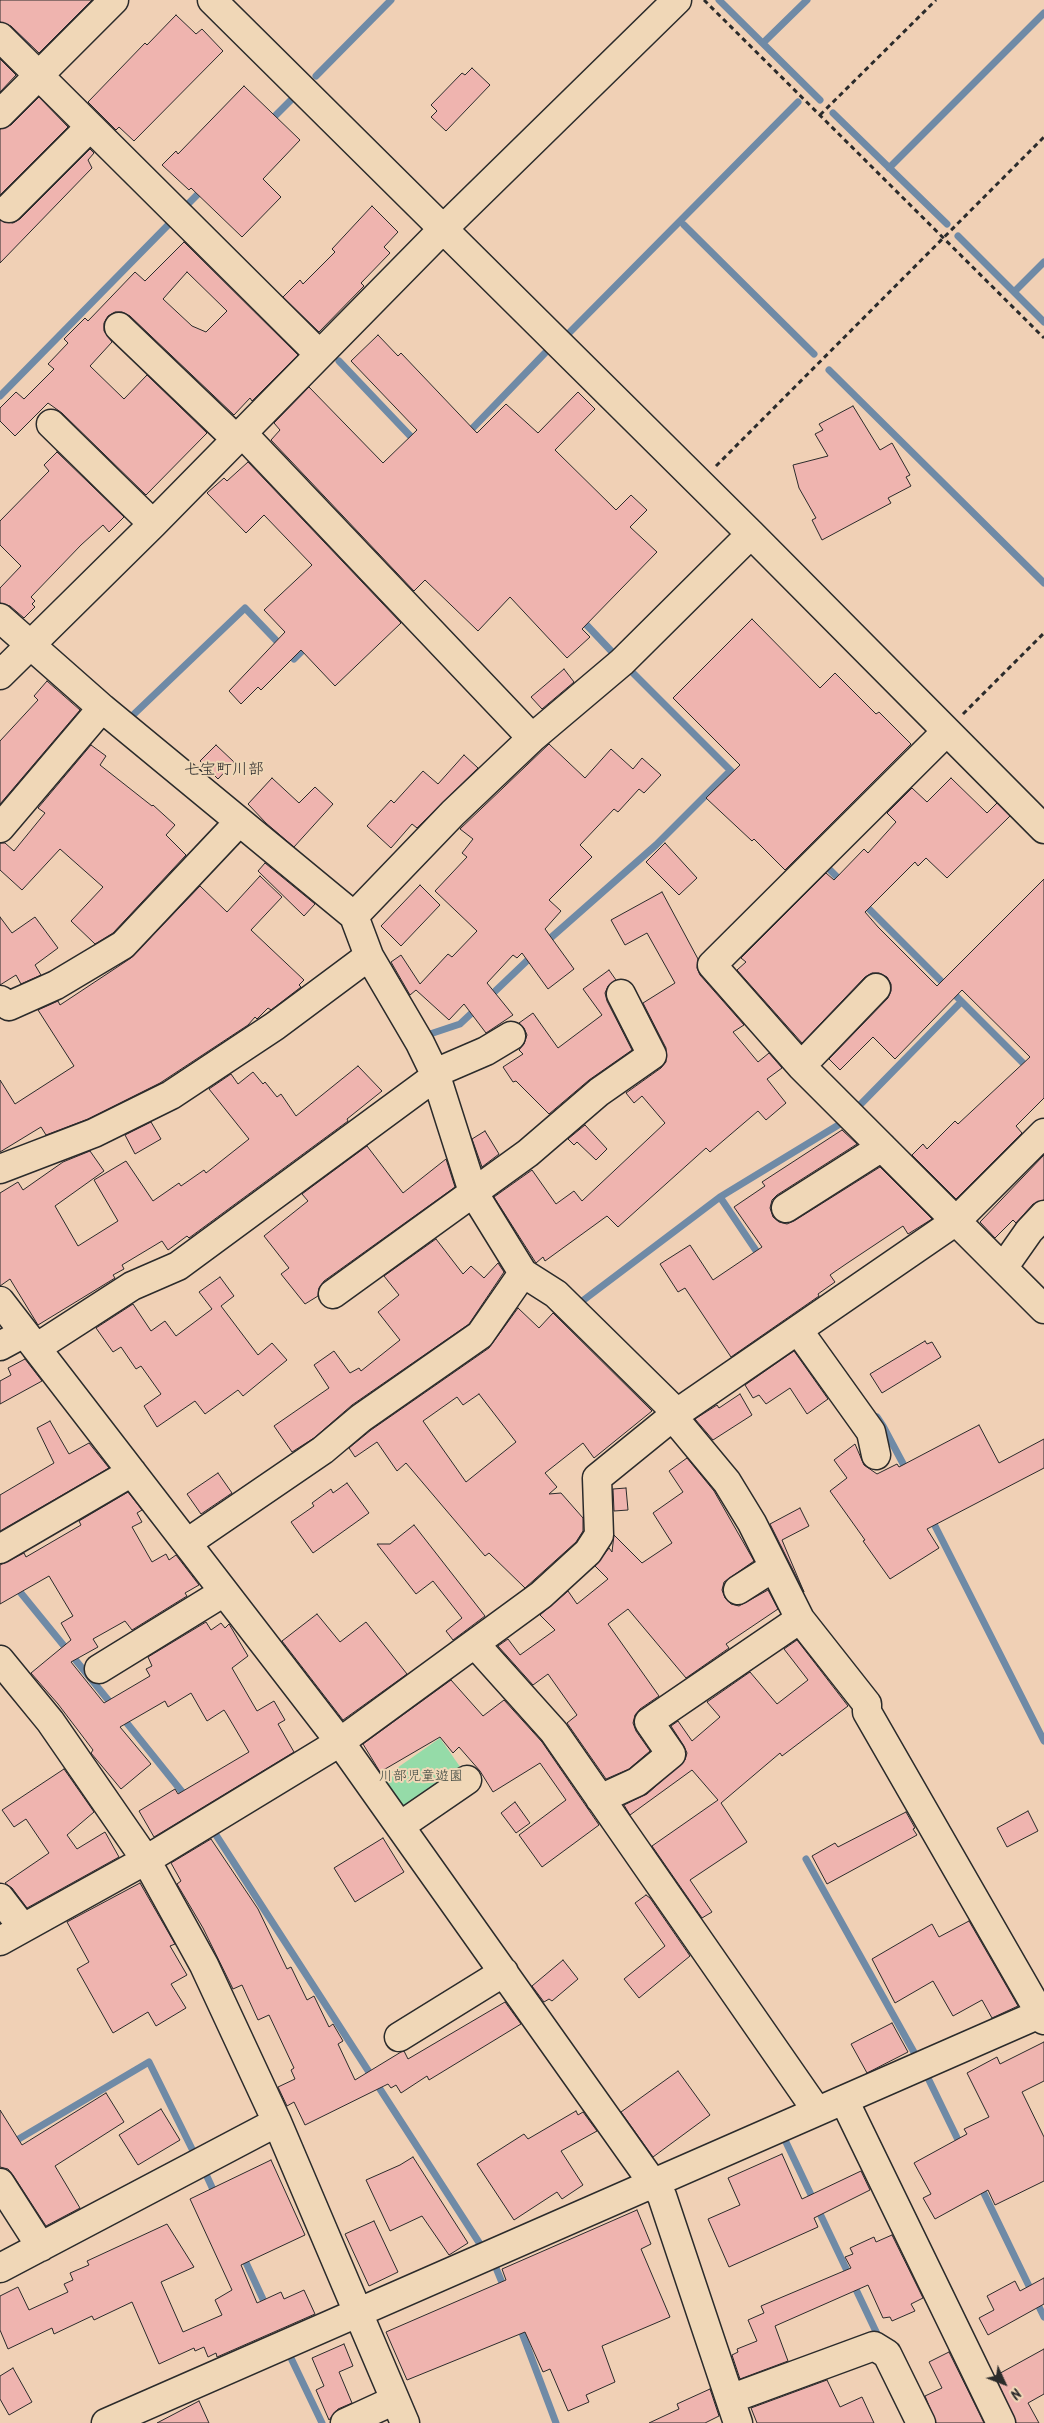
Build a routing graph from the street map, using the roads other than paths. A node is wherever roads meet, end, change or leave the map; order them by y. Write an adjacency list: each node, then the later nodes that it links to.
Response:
1 (114, 0): 5 (street)
2 (212, 0): 9 (street)
3 (677, 0): 9 (street)
4 (0, 37): 5 (street)
5 (38, 76): 6 (street); 7 (street)
6 (0, 114)
7 (90, 127): 8 (street); 11 (street)
8 (9, 208)
9 (443, 229): 11 (street); 15 (street)
10 (120, 327): 13 (street)
11 (320, 354): 13 (street)
12 (51, 424): 14 (street)
13 (239, 436): 14 (street); 21 (street)
14 (152, 524): 17 (street)
15 (751, 534): 20 (street); 21 (street)
16 (0, 618): 17 (street)
17 (30, 647): 18 (street); 19 (street)
18 (0, 675)
19 (102, 708): 22 (street); 23 (street)
20 (946, 732): 24 (street); 31 (street)
21 (532, 738): 25 (street)
22 (239, 822): 25 (street); 29 (street)
23 (0, 828)
24 (1044, 829)
25 (354, 916): 26 (street)
26 (369, 956): 32 (street); 35 (street)
27 (876, 988): 31 (street)
28 (621, 994): 36 (street)
29 (0, 1000)
30 (510, 1036): 32 (street)
31 (801, 1066): 34 (street)
32 (436, 1075): 36 (street); 46 (street)
33 (1044, 1133): 39 (street)
34 (882, 1147): 37 (street); 39 (street)
35 (0, 1169)
36 (473, 1192): 41 (street); 42 (street)
37 (786, 1208)
38 (1044, 1215): 40 (street)
39 (956, 1221): 40 (street); 45 (street)
40 (1003, 1268): 44 (street)
41 (524, 1273): 48 (street); 51 (street)
42 (333, 1294)
43 (0, 1301): 46 (street)
44 (1044, 1309)
45 (798, 1330): 48 (street); 49 (street)
46 (30, 1340): 47 (street); 50 (street)
47 (0, 1346)
48 (675, 1415): 53 (street); 57 (street)
49 (876, 1455)
50 (132, 1472): 51 (street); 52 (street)
51 (187, 1543): 55 (street)
52 (0, 1549)
53 (774, 1567): 54 (street); 56 (street)
54 (738, 1590)
55 (224, 1592): 59 (street); 60 (street)
56 (800, 1619): 62 (street); 68 (street)
57 (475, 1644): 60 (street); 62 (street)
58 (0, 1660): 64 (street)
59 (99, 1668)
60 (340, 1742): 63 (street); 64 (street)
61 (467, 1780): 63 (street)
62 (600, 1799): 71 (street)
63 (400, 1826): 67 (street)
64 (146, 1860): 66 (street); 72 (street)
65 (0, 1898): 66 (street)
66 (11, 1935)
67 (504, 1972): 69 (street); 74 (street)
68 (1043, 2015): 70 (street)
69 (399, 2037)
70 (844, 2100): 71 (street); 83 (street)
71 (817, 2112): 74 (street)
72 (277, 2122): 75 (street); 77 (street)
73 (0, 2183): 75 (street)
74 (654, 2183): 77 (street); 78 (street)
75 (41, 2247): 76 (street)
76 (0, 2268)
77 (359, 2312): 79 (street); 80 (street)
78 (734, 2411): 82 (street)
79 (400, 2412): 81 (street)
80 (106, 2423)
81 (345, 2423)
82 (920, 2423)
83 (1001, 2423)

